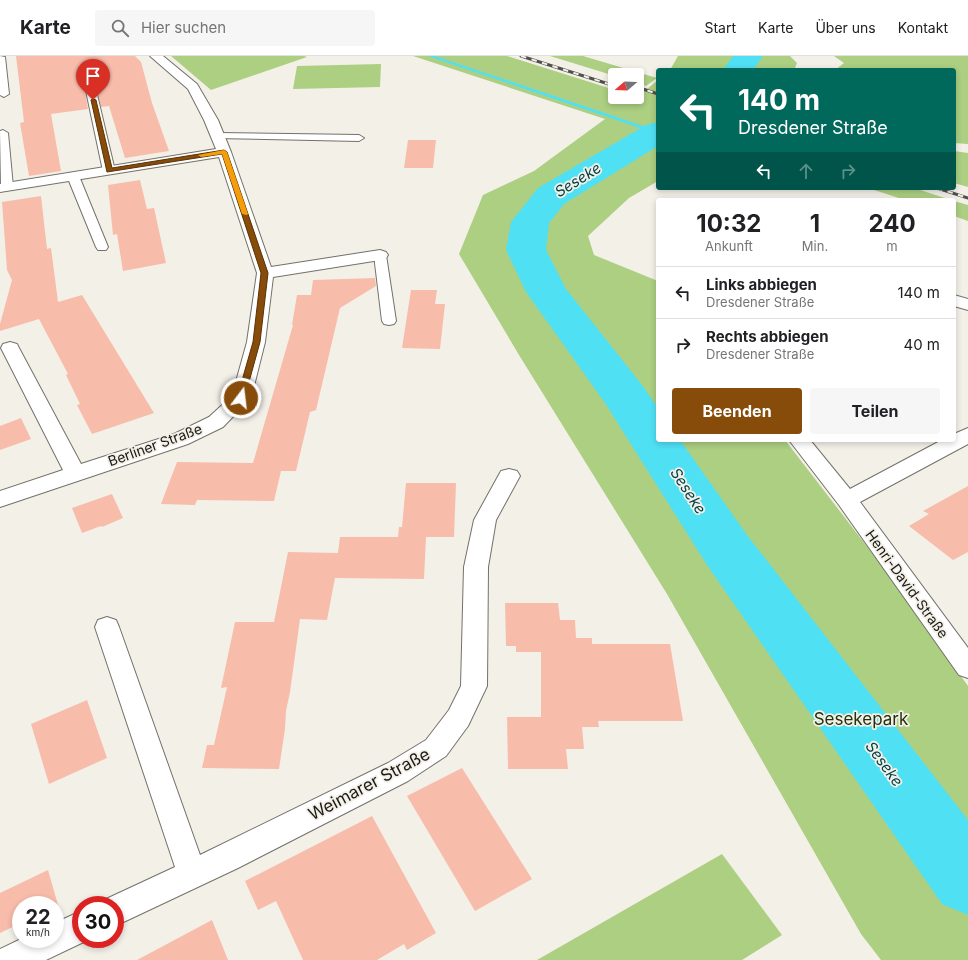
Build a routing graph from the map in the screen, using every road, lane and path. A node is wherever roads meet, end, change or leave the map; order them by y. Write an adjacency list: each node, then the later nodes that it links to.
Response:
1 (156, 56): 6 (street, Berliner Straße)
2 (0, 57): 4 (lane)
3 (90, 86): 9 (lane)
4 (4, 94)
5 (3, 133): 11 (lane)
6 (218, 136): 7 (lane); 8 (street, Berliner Straße)
7 (359, 138)
8 (224, 152): 9 (street); 14 (street, Berliner Straße)
9 (109, 171): 10 (street)
10 (73, 176): 11 (street); 12 (lane)
11 (4, 188)
12 (102, 247)
13 (380, 254): 14 (street); 17 (lane)
14 (265, 273): 23 (street, Berliner Straße)
15 (956, 301): 16 (street)
16 (968, 305)
17 (389, 321)
18 (10, 348): 23 (street)
19 (968, 435): 20 (street)
20 (956, 441)
21 (801, 442): 26 (street, Henri-David-Straße)
22 (955, 442): 26 (street)
23 (76, 474): 25 (street, Berliner Straße)
24 (509, 476): 29 (street, Weimarer Straße)
25 (0, 499)
26 (847, 500): 28 (street, Henri-David-Straße)
27 (107, 626): 29 (street)
28 (968, 668)
29 (192, 874): 30 (street, Weimarer Straße)
30 (124, 907)
31 (72, 931): 32 (street)
32 (11, 960)

